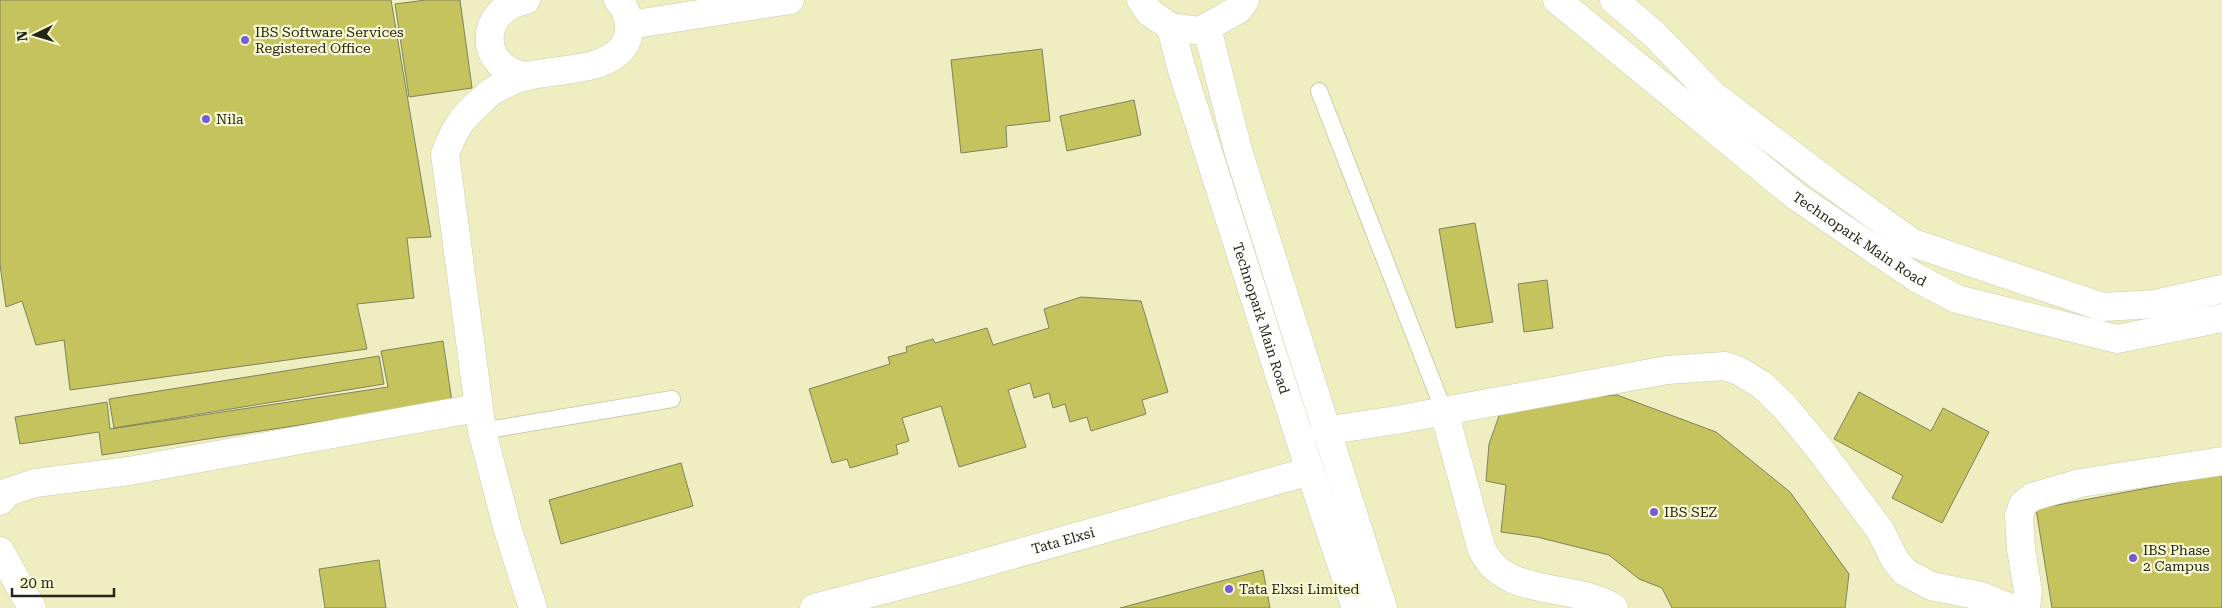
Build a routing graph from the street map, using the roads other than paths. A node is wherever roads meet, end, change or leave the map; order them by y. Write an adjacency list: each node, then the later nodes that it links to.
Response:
1 (790, 0): 7 (street)
2 (1141, 0): 8 (street)
3 (1245, 0): 9 (street)
4 (1557, 0): 13 (street, Technopark Main Road)
5 (1614, 0): 12 (street, Technopark Main Road)
6 (514, 1): 10 (street)
7 (624, 7): 10 (street)
8 (1171, 27): 9 (street); 19 (street, Technopark Main Road)
9 (1207, 28): 17 (street)
10 (526, 76): 16 (street)
11 (1319, 91): 15 (lane)
12 (2222, 289)
13 (2222, 318)
14 (672, 399): 16 (lane)
15 (1444, 411): 17 (street); 27 (street); 28 (street)
16 (480, 420): 20 (street); 23 (street)
17 (1325, 431): 26 (street)
18 (2222, 461): 29 (street)
19 (1310, 471): 24 (street, Tata Elxsi); 25 (street, Technopark Main Road)
20 (0, 501)
21 (0, 551): 22 (street)
22 (32, 608)
23 (533, 608)
24 (814, 608)
25 (1356, 608)
26 (1383, 608)
27 (1614, 608)
28 (2011, 608)
29 (2026, 608)

